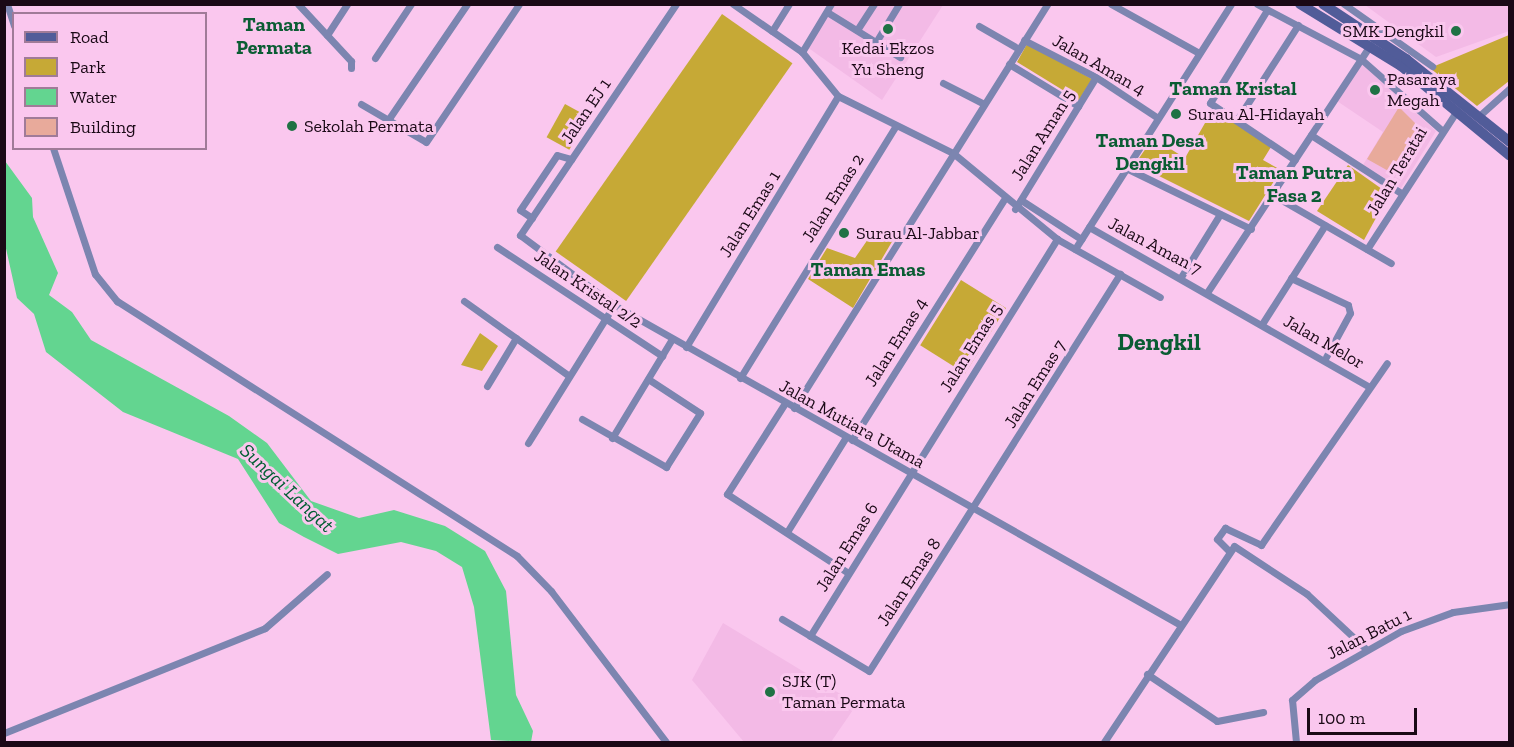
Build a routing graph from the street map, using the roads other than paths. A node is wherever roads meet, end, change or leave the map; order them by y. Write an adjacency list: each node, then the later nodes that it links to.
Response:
1 (7, 4): 21 (street)
2 (298, 4): 26 (street)
3 (347, 4): 26 (street)
4 (411, 4): 35 (street)
5 (467, 4): 50 (street)
6 (519, 4): 50 (street)
7 (676, 4): 59 (street, Jalan EJ 1)
8 (733, 4): 25 (street)
9 (789, 4): 25 (street)
10 (874, 4): 24 (street)
11 (899, 4): 28 (street)
12 (1047, 4): 27 (street)
13 (1111, 4): 32 (street)
14 (1231, 4): 32 (street)
15 (1257, 4): 20 (street)
16 (1300, 4): 29 (main road)
17 (1323, 4): 33 (main road)
18 (1344, 4): 33 (street)
19 (829, 8): 24 (street); 31 (street)
20 (1267, 10): 22 (street); 51 (street)
21 (12, 20)
22 (1298, 25): 36 (street); 51 (street)
23 (979, 26): 30 (street)
24 (857, 30): 28 (street)
25 (772, 31): 31 (street)
26 (327, 35): 39 (street)
27 (1024, 40): 30 (street); 40 (street, Jalan Aman 4)
28 (876, 42): 34 (street)
29 (1370, 45): 36 (street); 47 (main road)
30 (1019, 49): 37 (street)
31 (802, 52): 43 (street)
32 (1199, 53): 49 (street)
33 (1409, 55): 38 (street); 48 (main road)
34 (900, 57)
35 (375, 58)
36 (1361, 59): 53 (street); 54 (street)
37 (1009, 64): 45 (street); 46 (street)
38 (1432, 66)
39 (351, 68)
40 (1096, 77): 46 (street, Jalan Aman 5); 49 (street, Jalan Aman 4)
41 (944, 83): 45 (street)
42 (1509, 88): 48 (street)
43 (838, 96): 52 (street); 90 (street, Jalan Emas 1)
44 (361, 104): 50 (street)
45 (984, 104): 57 (street)
46 (1078, 106): 65 (street, Jalan Aman 5)
47 (1456, 112): 53 (street, Jalan Teratai); 58 (main road)
48 (1479, 116): 55 (main road)
49 (1158, 118): 61 (street)
50 (388, 120)
51 (1237, 120): 60 (street)
52 (895, 127): 57 (street); 95 (street, Jalan Emas 2)
53 (1440, 129): 62 (street, Jalan Teratai)
54 (1311, 135): 60 (street); 62 (street)
55 (1509, 142)
56 (54, 150): 119 (street)
57 (953, 153): 64 (street); 100 (street)
58 (1509, 156)
59 (571, 159): 68 (street, Jalan EJ 1); 68 (street)
60 (1295, 160): 63 (street)
61 (1126, 168): 67 (street); 70 (street)
62 (1401, 193): 77 (street, Jalan Teratai)
63 (1273, 195): 69 (street); 71 (street)
64 (1004, 200): 66 (street); 103 (street, Jalan Emas 4)
65 (1021, 200): 66 (street, Jalan Aman 5); 74 (street)
66 (1015, 209): 73 (street)
67 (1220, 214): 71 (street); 80 (street)
68 (532, 218): 72 (street, Jalan EJ 1)
69 (1325, 225): 77 (street); 81 (street)
70 (1089, 227): 74 (street); 80 (street, Jalan Aman 7)
71 (1251, 229): 82 (street)
72 (520, 235): 85 (street, Jalan Mutiara Utama)
73 (1057, 239): 76 (street); 105 (street, Jalan Emas 5)
74 (1081, 239): 76 (street)
75 (497, 247): 86 (street, Jalan Kristal 2/2)
76 (1075, 249): 79 (street)
77 (1367, 249): 78 (street)
78 (1391, 263)
79 (1120, 274): 83 (street); 106 (street, Jalan Emas 7)
80 (1181, 277): 82 (street, Jalan Aman 7)
81 (1291, 278): 87 (street); 92 (street)
82 (1208, 291): 87 (street, Jalan Aman 7)
83 (1160, 297)
84 (464, 301): 88 (street)
85 (614, 305): 86 (street); 89 (street, Jalan Mutiara Utama)
86 (605, 320): 91 (street, Jalan Kristal 2/2); 94 (street)
87 (1262, 324): 92 (street, Jalan Melor)
88 (516, 338): 94 (street); 97 (street)
89 (672, 339): 90 (street, Jalan Mutiara Utama); 91 (street)
90 (686, 347): 95 (street, Jalan Mutiara Utama)
91 (662, 356): 96 (street)
92 (1326, 357): 98 (street, Jalan Melor)
93 (1387, 363): 98 (street)
94 (569, 376): 104 (street)
95 (740, 378): 99 (street, Jalan Mutiara Utama)
96 (648, 379): 102 (street); 102 (street)
97 (487, 386)
98 (1370, 387): 108 (street)
99 (784, 403): 100 (street, Jalan Mutiara Utama); 107 (street)
100 (794, 408): 103 (street, Jalan Mutiara Utama)
101 (582, 419): 102 (street)
102 (612, 438)
103 (849, 439): 105 (street, Jalan Mutiara Utama); 107 (street, Jalan Emas 4)
104 (528, 443)
105 (910, 473): 106 (street, Jalan Mutiara Utama); 109 (street, Jalan Emas 6)
106 (975, 509): 113 (street, Jalan Mutiara Utama); 114 (street, Jalan Emas 8)
107 (787, 532): 109 (street)
108 (1228, 551): 113 (street); 115 (street)
109 (849, 573): 114 (street, Jalan Emas 6)
110 (327, 574): 118 (street)
111 (1509, 604): 115 (street, Jalan Batu 1)
112 (782, 619): 114 (street)
113 (1179, 624): 116 (street)
114 (810, 636)
115 (1366, 649): 121 (street, Jalan Batu 1)
116 (1147, 674): 117 (street); 120 (street)
117 (1263, 712)
118 (4, 733)
119 (666, 742)
120 (1104, 742)
121 (1296, 742)

